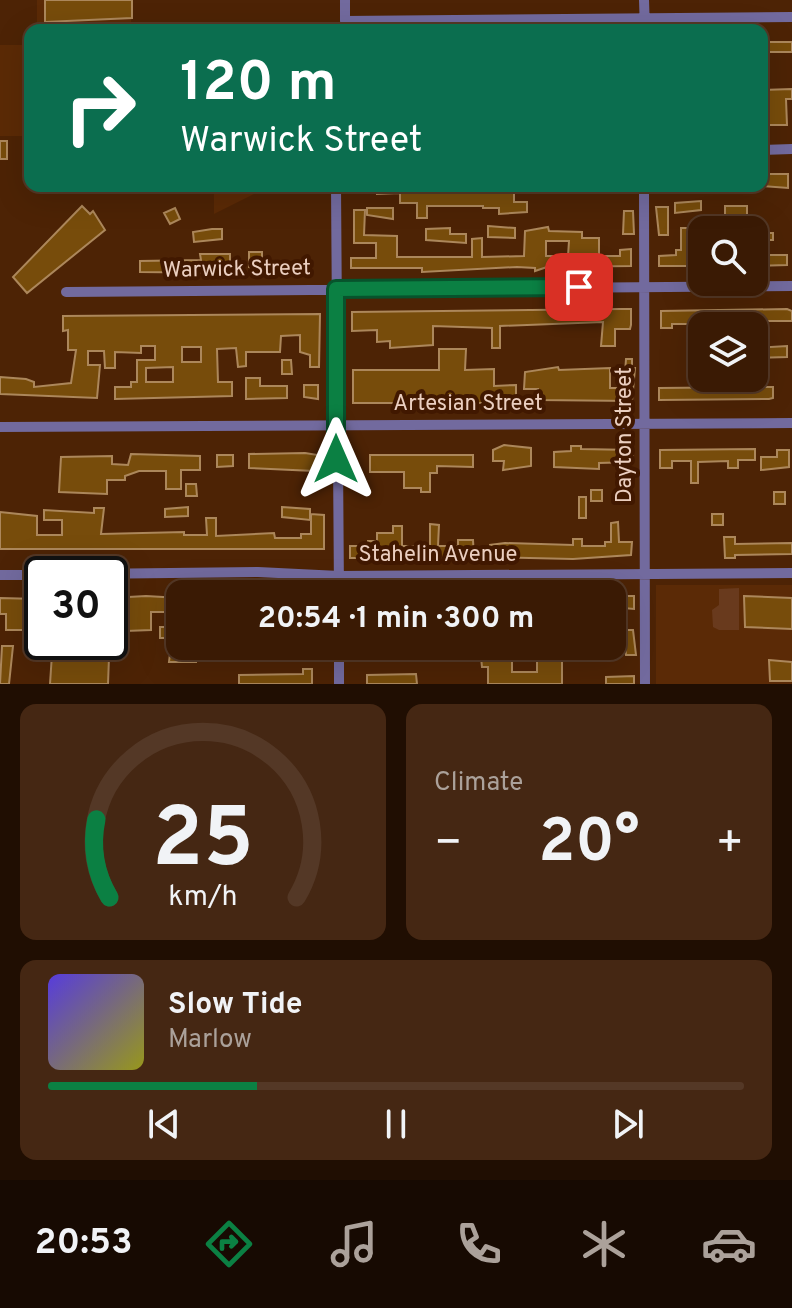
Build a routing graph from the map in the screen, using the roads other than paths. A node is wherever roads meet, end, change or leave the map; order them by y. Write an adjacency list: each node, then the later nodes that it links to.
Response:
1 (345, 0): 4 (street)
2 (644, 0): 4 (street)
3 (792, 17): 4 (street)
4 (645, 24)
5 (792, 149): 6 (street)
6 (768, 150)
7 (336, 192): 11 (street)
8 (644, 192): 10 (street, Dayton Street)
9 (792, 286): 10 (street, Warwick Street)
10 (644, 287): 11 (street, Warwick Street); 13 (street, Dayton Street)
11 (336, 289): 12 (street, Warwick Street); 15 (street)
12 (66, 292)
13 (645, 423): 14 (street, Artesian Street); 15 (street, Artesian Street); 19 (street, Dayton Street)
14 (792, 423)
15 (336, 426): 16 (street, Artesian Street); 22 (street)
16 (0, 427)
17 (792, 573): 19 (street, Stahelin Avenue)
18 (128, 574): 22 (street, Stahelin Avenue)
19 (645, 574): 22 (street, Stahelin Avenue); 26 (street, Dayton Street)
20 (0, 575): 21 (street)
21 (24, 575)
22 (339, 576): 23 (street)
23 (339, 580)
24 (339, 660): 25 (street)
25 (339, 684)
26 (645, 684)

